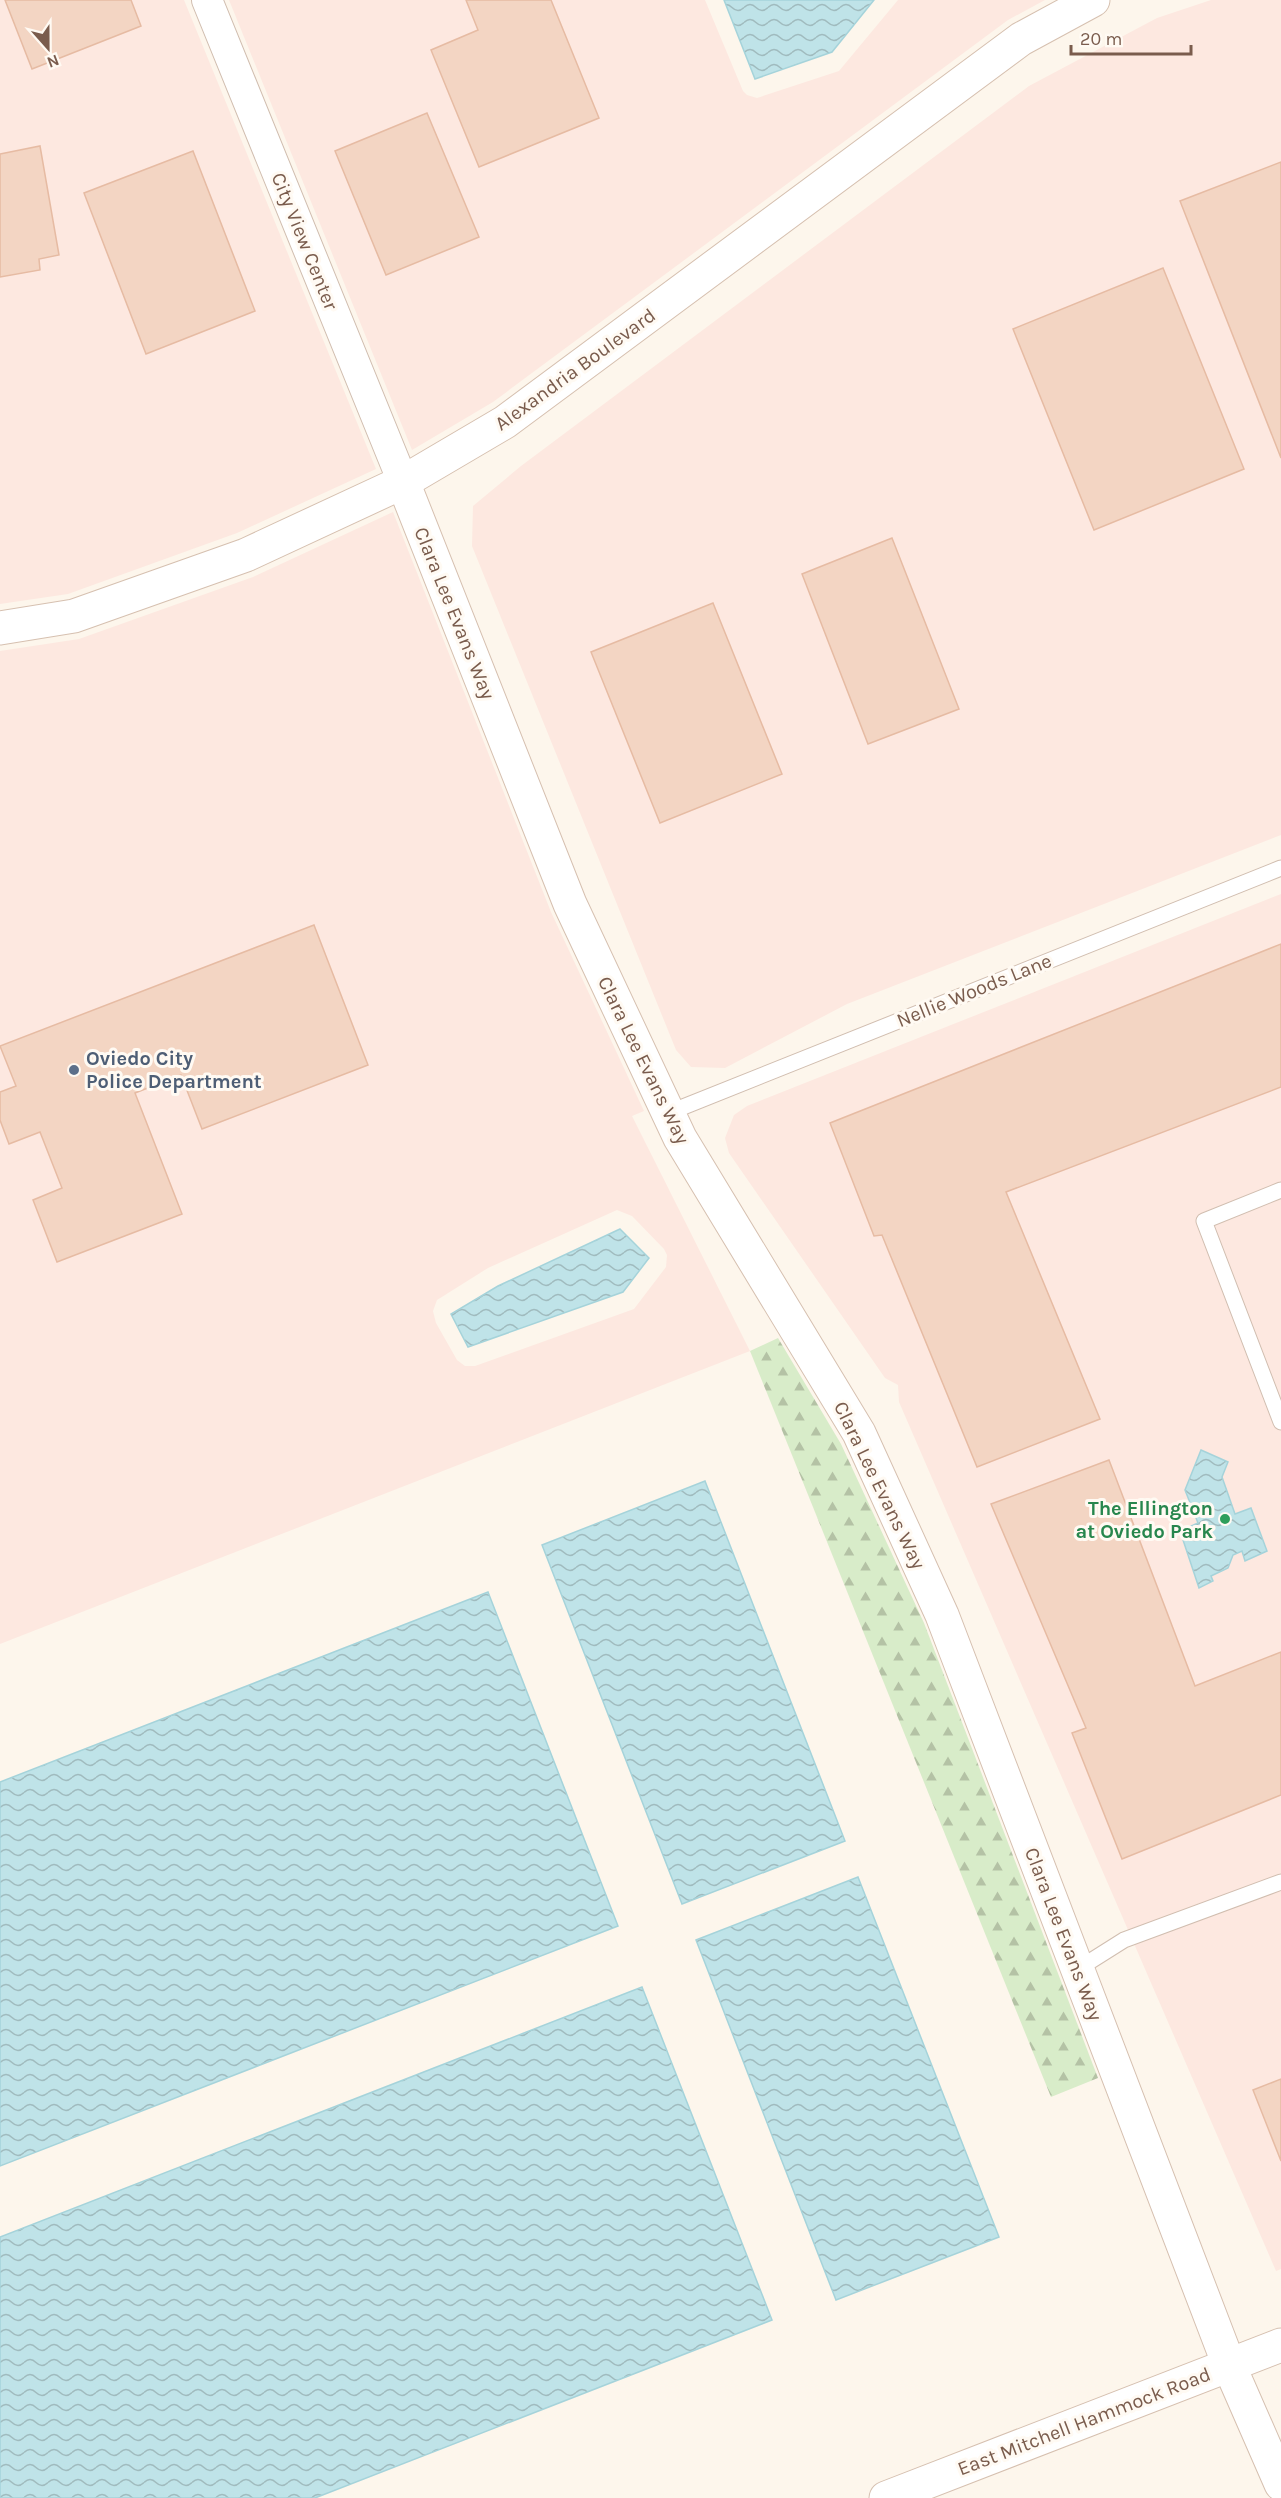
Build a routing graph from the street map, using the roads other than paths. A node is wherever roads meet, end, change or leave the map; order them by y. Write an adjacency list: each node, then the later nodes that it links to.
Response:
1 (207, 0): 3 (street, City View Center)
2 (1093, 0): 3 (street, Alexandria Boulevard)
3 (403, 482): 4 (street, Alexandria Boulevard); 6 (street, Clara Lee Evans Way)
4 (0, 628)
5 (1281, 868): 6 (lane, Nellie Woods Lane)
6 (668, 1113): 10 (street, Clara Lee Evans Way)
7 (1281, 1190): 8 (lane)
8 (1281, 1422)
9 (1281, 1882): 10 (lane)
10 (1078, 1969): 12 (street, Clara Lee Evans Way)
11 (1281, 2345): 12 (street, East Mitchell Hammock Road)
12 (1229, 2365): 13 (street, Clara Lee Evans Way); 14 (street, East Mitchell Hammock Road)
13 (1281, 2484)
14 (886, 2498)

